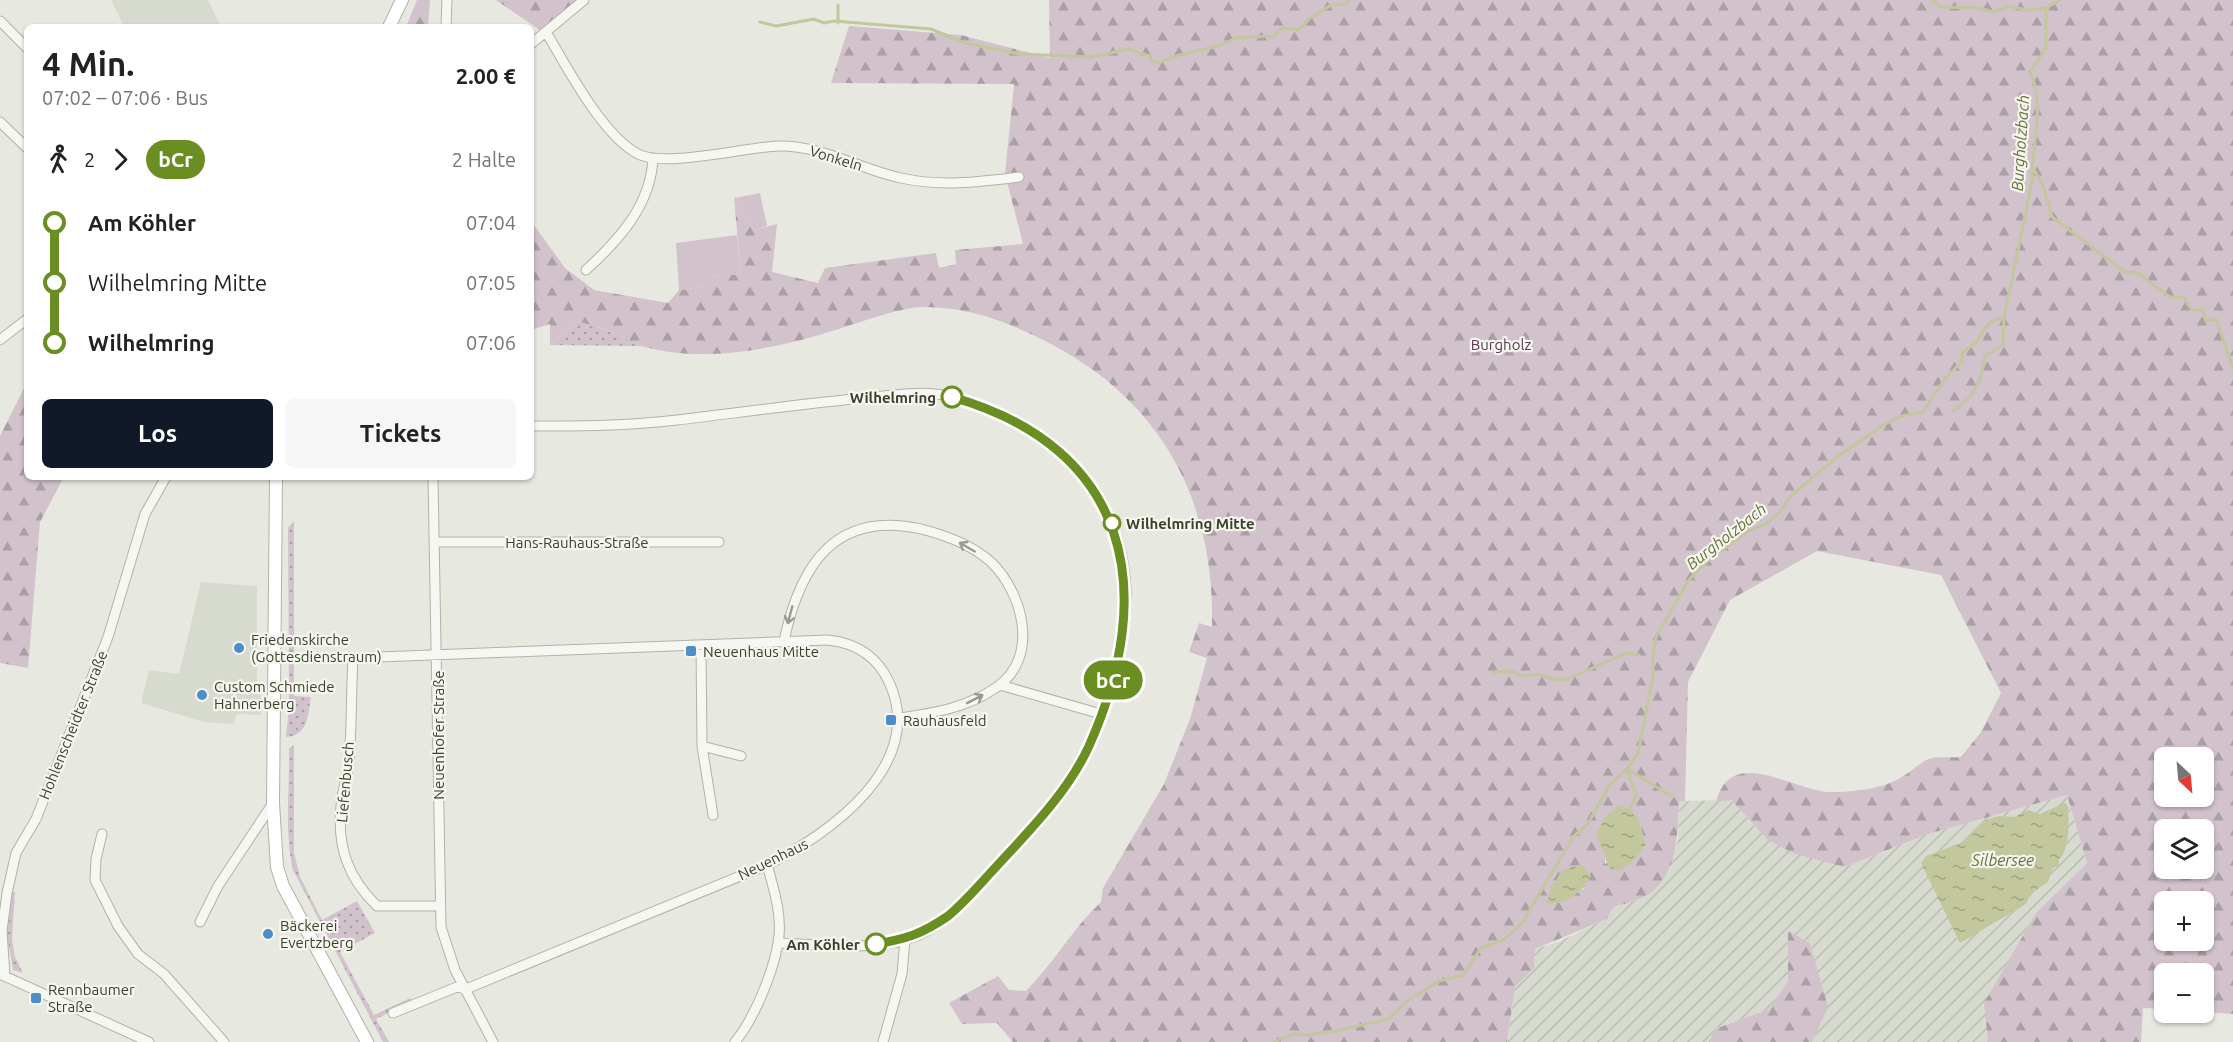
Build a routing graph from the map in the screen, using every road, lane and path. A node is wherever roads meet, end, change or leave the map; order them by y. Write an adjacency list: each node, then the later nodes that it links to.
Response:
1 (402, 0): 5 (main road)
2 (447, 0): 6 (street)
3 (584, 0): 7 (street)
4 (0, 21): 9 (street)
5 (390, 24)
6 (446, 24)
7 (546, 32): 8 (street); 12 (street, Vonkeln)
8 (534, 42)
9 (24, 45)
10 (0, 122): 11 (street)
11 (24, 145)
12 (652, 158): 13 (street, Vonkeln); 14 (street)
13 (1018, 177)
14 (586, 270)
15 (24, 321): 16 (street)
16 (0, 340)
17 (534, 426): 27 (street)
18 (164, 480): 39 (street, Hohlenscheidter Straße)
19 (276, 480): 31 (main road)
20 (433, 480): 21 (street, Neuenhofer Straße)
21 (434, 542): 22 (street, Hans-Rauhaus-Straße); 25 (street, Neuenhofer Straße)
22 (719, 542)
23 (784, 641): 24 (street); 26 (street, one-way to 23); 28 (street)
24 (701, 645): 25 (street); 29 (street)
25 (438, 654): 35 (street, Neuenhofer Straße); 35 (street, Liefenbusch)
26 (1000, 685): 27 (street); 28 (street, one-way to 26)
27 (1101, 714): 37 (street)
28 (899, 718): 34 (street, Neuenhaus)
29 (702, 746): 30 (street); 32 (street)
30 (741, 756)
31 (273, 803): 36 (street); 44 (main road)
32 (713, 815)
33 (102, 834): 43 (street)
34 (767, 865): 38 (street); 40 (street, Neuenhaus)
35 (439, 906): 40 (street, Neuenhofer Straße)
36 (200, 922)
37 (905, 940): 38 (street); 47 (street)
38 (778, 943): 46 (street)
39 (2, 975): 42 (street)
40 (466, 988): 41 (street); 45 (street, Neuenhofer Straße)
41 (393, 1013)
42 (149, 1042)
43 (224, 1042)
44 (367, 1042)
45 (493, 1042)
46 (735, 1042)
47 (883, 1042)

